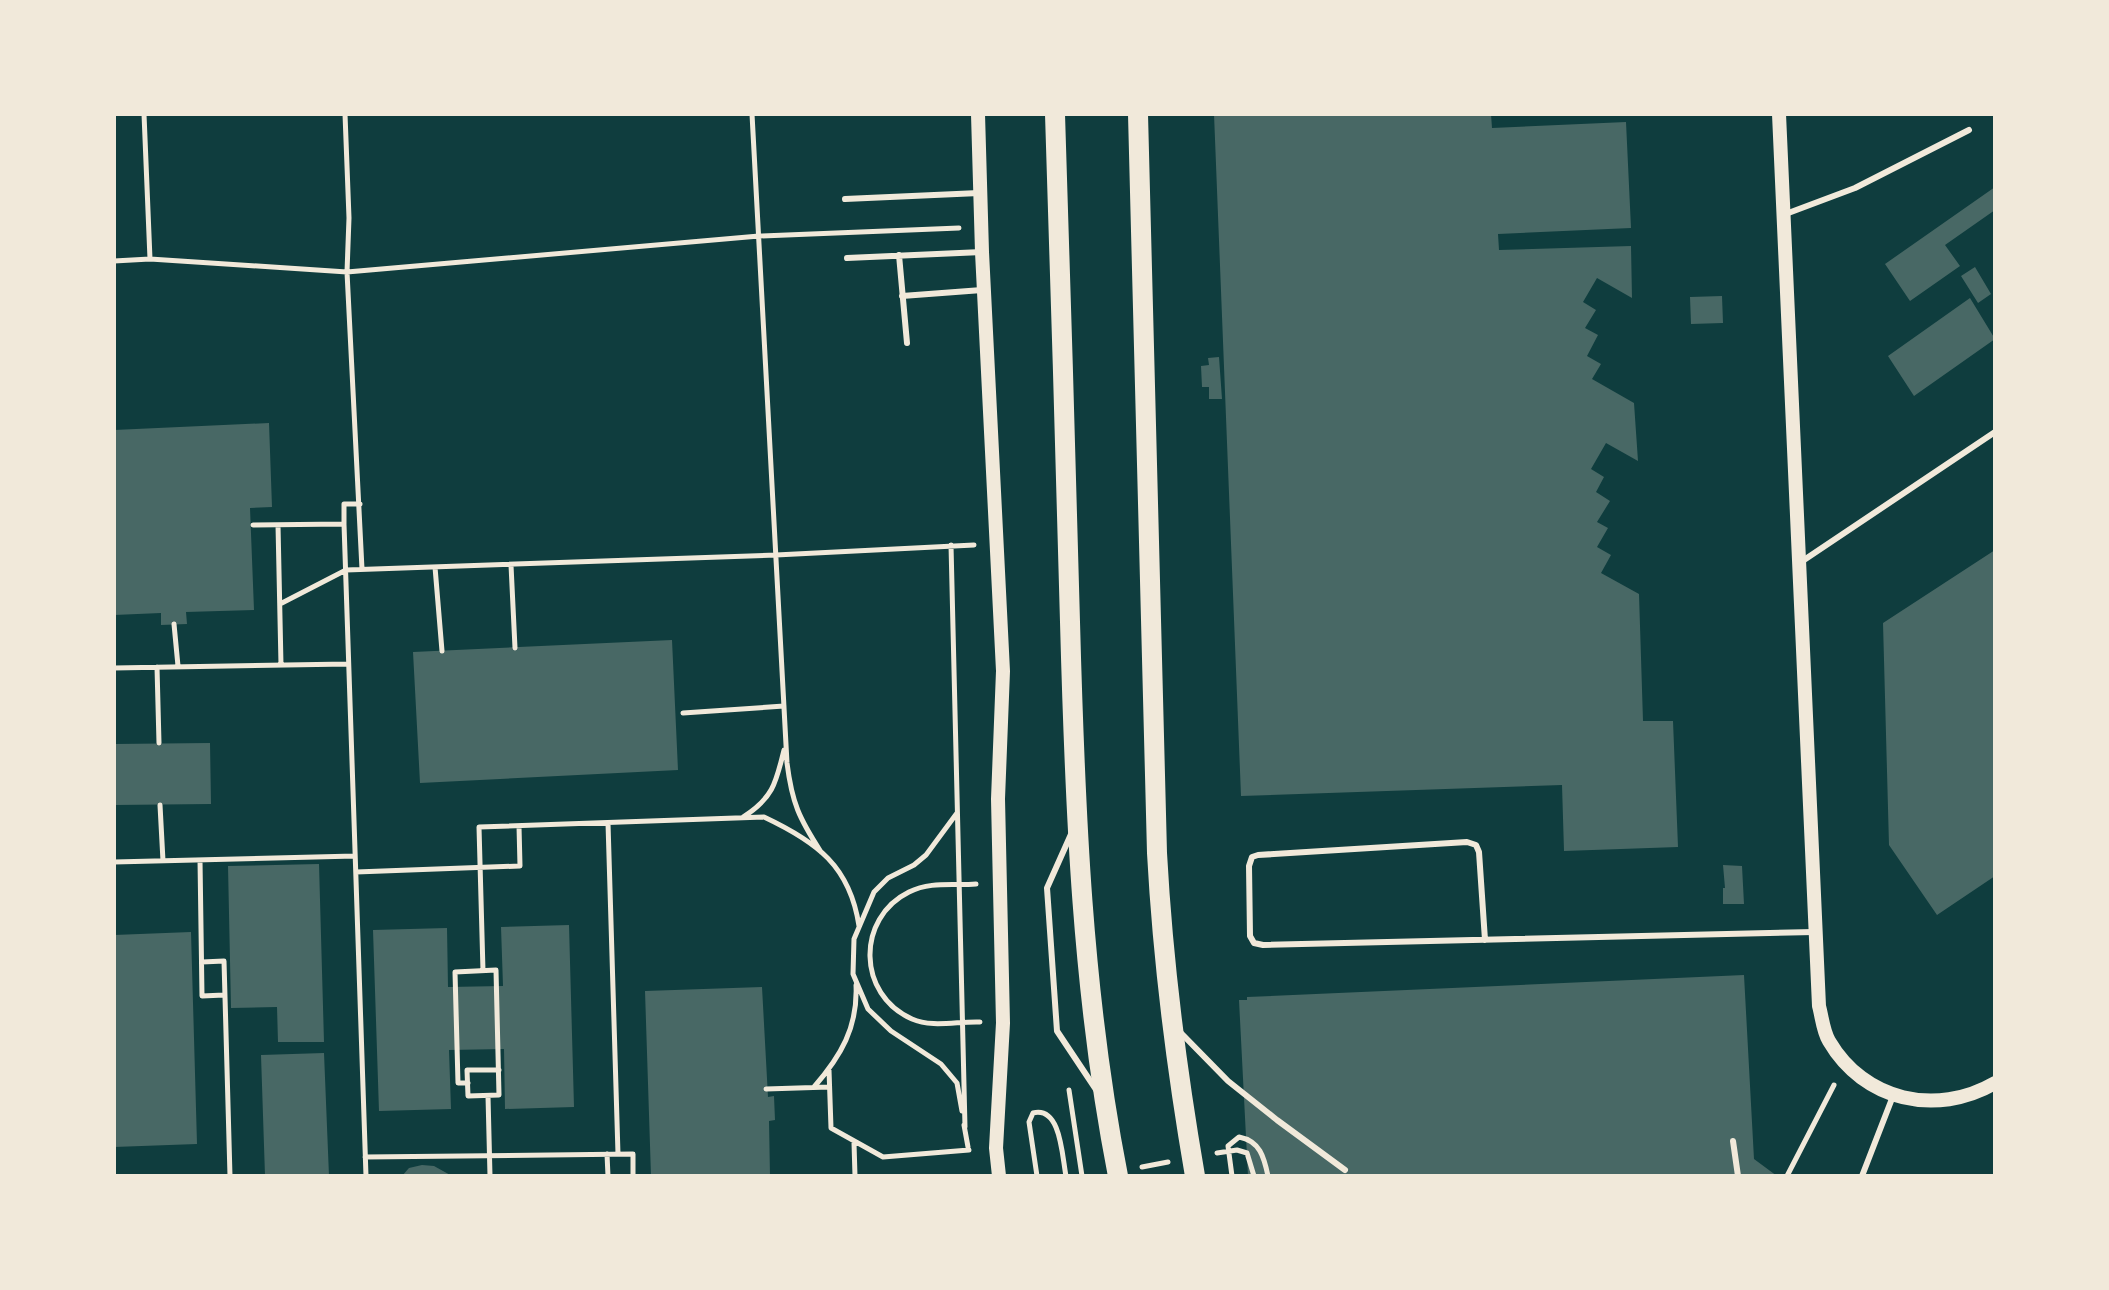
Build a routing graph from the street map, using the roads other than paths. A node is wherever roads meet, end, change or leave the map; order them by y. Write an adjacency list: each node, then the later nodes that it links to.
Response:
1 (978, 114): 6 (street)
2 (1055, 114): 17 (main road)
3 (1138, 114): 20 (main road)
4 (1779, 114): 8 (street)
5 (1969, 130): 8 (lane)
6 (979, 193): 7 (lane); 9 (street)
7 (845, 199)
8 (1783, 215): 16 (street)
9 (982, 252): 10 (lane); 12 (street)
10 (899, 255): 11 (lane); 13 (lane)
11 (847, 258)
12 (984, 290): 13 (lane); 26 (street)
13 (902, 296): 14 (lane)
14 (907, 343)
15 (1995, 432): 16 (lane)
16 (1798, 564): 18 (street)
17 (1077, 822): 23 (main road); 23 (lane)
18 (1814, 932): 19 (lane); 22 (street)
19 (1485, 940): 19 (lane)
20 (1170, 1022): 25 (lane); 28 (main road)
21 (1995, 1083): 22 (street)
22 (1893, 1096): 30 (lane)
23 (1103, 1101): 27 (main road)
24 (1733, 1141): 29 (lane)
25 (1345, 1170)
26 (999, 1176)
27 (1118, 1176)
28 (1195, 1176)
29 (1738, 1176)
30 (1862, 1176)

